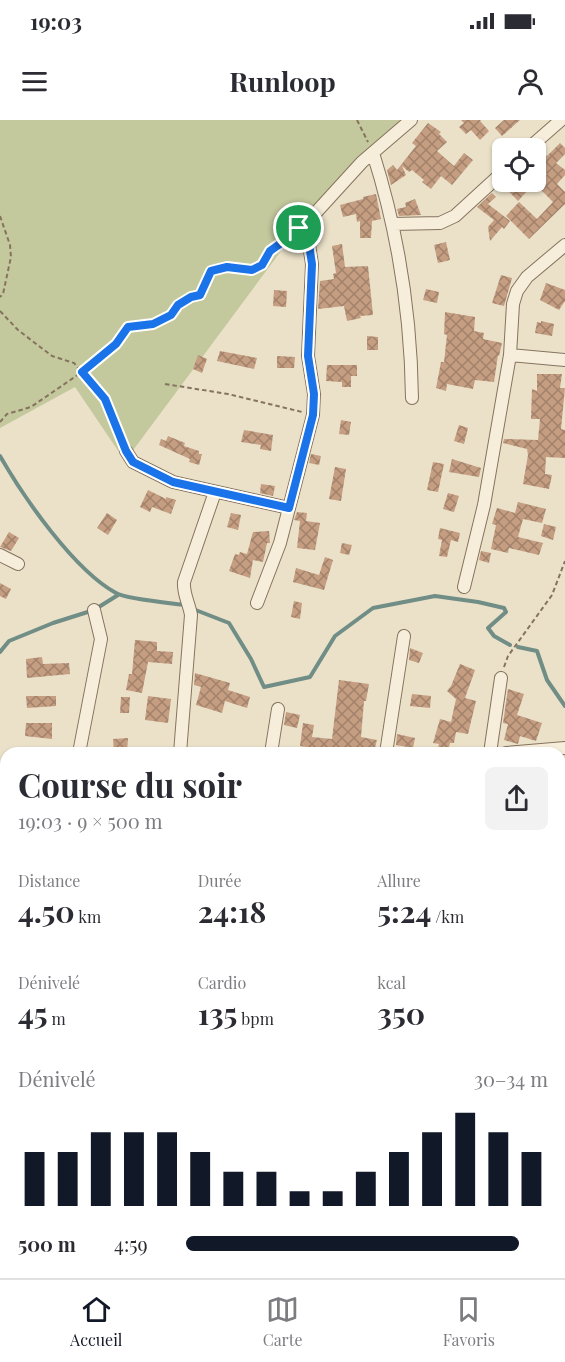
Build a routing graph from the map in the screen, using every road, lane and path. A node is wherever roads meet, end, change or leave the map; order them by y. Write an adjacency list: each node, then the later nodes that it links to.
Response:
1 (357, 120): 5 (path)
2 (411, 120): 5 (street)
3 (561, 120): 4 (street)
4 (540, 138)
5 (373, 153): 8 (street); 9 (street)
6 (492, 182): 9 (street)
7 (0, 216): 11 (path)
8 (310, 219): 15 (path); 18 (street)
9 (392, 224): 17 (street)
10 (565, 245): 13 (street)
11 (0, 297)
12 (0, 311): 15 (path)
13 (510, 355): 14 (street); 26 (street)
14 (565, 360)
15 (82, 372): 19 (path); 20 (path)
16 (165, 384): 18 (path)
17 (412, 398)
18 (313, 415): 22 (street)
19 (0, 422)
20 (126, 451): 21 (street)
21 (215, 492): 22 (street); 33 (street)
22 (289, 508): 27 (street)
23 (0, 555): 25 (street)
24 (565, 561): 30 (path)
25 (18, 564)
26 (464, 587)
27 (257, 603)
28 (94, 610): 32 (street)
29 (404, 636): 35 (street)
30 (501, 678): 36 (street)
31 (278, 709): 34 (street)
32 (80, 747)
33 (180, 747)
34 (272, 747)
35 (387, 747)
36 (491, 747)

